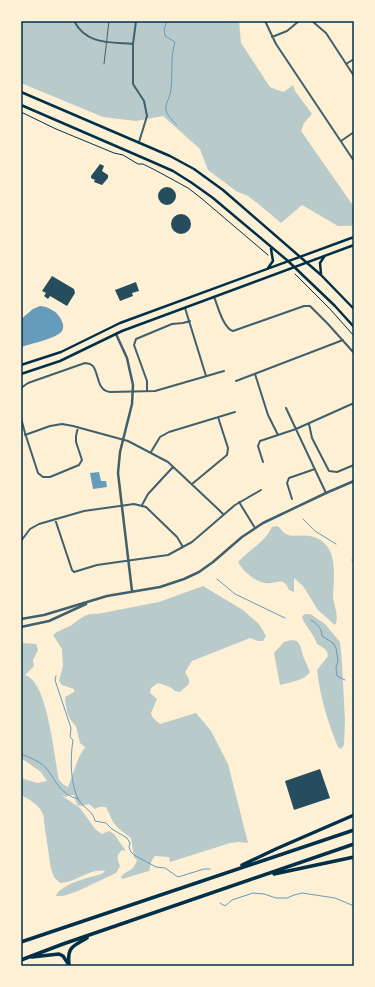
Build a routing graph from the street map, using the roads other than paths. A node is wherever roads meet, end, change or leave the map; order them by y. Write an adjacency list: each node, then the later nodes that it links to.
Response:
1 (74, 21): 8 (street)
2 (109, 21): 8 (lane)
3 (136, 21): 9 (street)
4 (265, 21): 7 (street)
5 (300, 21): 7 (street)
6 (312, 21): 12 (street)
7 (272, 37): 17 (street)
8 (107, 42): 9 (street); 11 (lane)
9 (133, 44): 18 (street)
10 (354, 59): 12 (street)
11 (104, 64)
12 (346, 64): 13 (street)
13 (354, 76)
14 (21, 92): 18 (main road)
15 (21, 105): 22 (main road)
16 (354, 132): 17 (street)
17 (341, 141): 19 (street)
18 (139, 142): 24 (main road)
19 (354, 161)
20 (354, 236): 24 (main road)
21 (354, 245): 23 (main road)
22 (270, 246): 25 (main road); 28 (main road)
23 (325, 256): 26 (main road); 29 (main road)
24 (301, 257): 25 (main road); 26 (main road)
25 (288, 262): 27 (main road); 28 (main road)
26 (307, 262): 27 (main road); 29 (main road)
27 (294, 267): 30 (main road); 34 (main road)
28 (268, 268): 38 (main road)
29 (321, 275): 32 (main road)
30 (214, 297): 31 (main road); 36 (street)
31 (185, 308): 33 (street); 35 (main road)
32 (354, 308)
33 (190, 321): 42 (street); 46 (street)
34 (354, 327)
35 (116, 334): 40 (main road); 45 (street)
36 (343, 340): 37 (street); 41 (street)
37 (354, 353)
38 (21, 365)
39 (224, 371): 42 (street)
40 (21, 374)
41 (255, 374): 43 (street); 56 (street)
42 (206, 376): 46 (street)
43 (236, 381)
44 (21, 388): 45 (street)
45 (133, 391): 46 (street); 57 (street)
46 (147, 391)
47 (354, 403): 52 (street)
48 (286, 408): 54 (street)
49 (234, 412): 50 (street)
50 (218, 417): 58 (street); 64 (street)
51 (21, 418): 55 (street)
52 (308, 424): 54 (street); 60 (street)
53 (78, 427): 55 (street); 55 (street); 57 (street)
54 (296, 430): 56 (street); 62 (street)
55 (25, 435)
56 (278, 435): 59 (street)
57 (123, 440): 58 (street); 69 (street)
58 (151, 452): 61 (street)
59 (263, 462)
60 (354, 465)
61 (173, 467): 64 (street); 70 (street)
62 (315, 469): 66 (street); 67 (street)
63 (354, 481): 66 (street)
64 (192, 484): 71 (street)
65 (261, 490): 68 (street)
66 (326, 493): 73 (street)
67 (292, 499)
68 (239, 502): 71 (street); 73 (street)
69 (121, 505): 70 (street); 72 (street); 76 (street)
70 (142, 505): 75 (street)
71 (223, 514): 75 (street)
72 (55, 519): 74 (street); 76 (street)
73 (255, 528): 77 (street)
74 (21, 541)
75 (183, 547): 76 (street)
76 (128, 560): 77 (street)
77 (132, 591): 78 (street)
78 (92, 600): 79 (street); 80 (street)
79 (21, 619)
80 (21, 627)
81 (354, 815): 85 (highway)
82 (354, 830): 85 (highway)
83 (354, 844): 86 (highway)
84 (354, 857): 86 (highway)
85 (229, 872): 88 (highway)
86 (257, 877): 87 (highway)
87 (93, 934): 89 (highway); 90 (highway)
88 (21, 942)
89 (22, 959): 90 (highway)
90 (69, 966)

